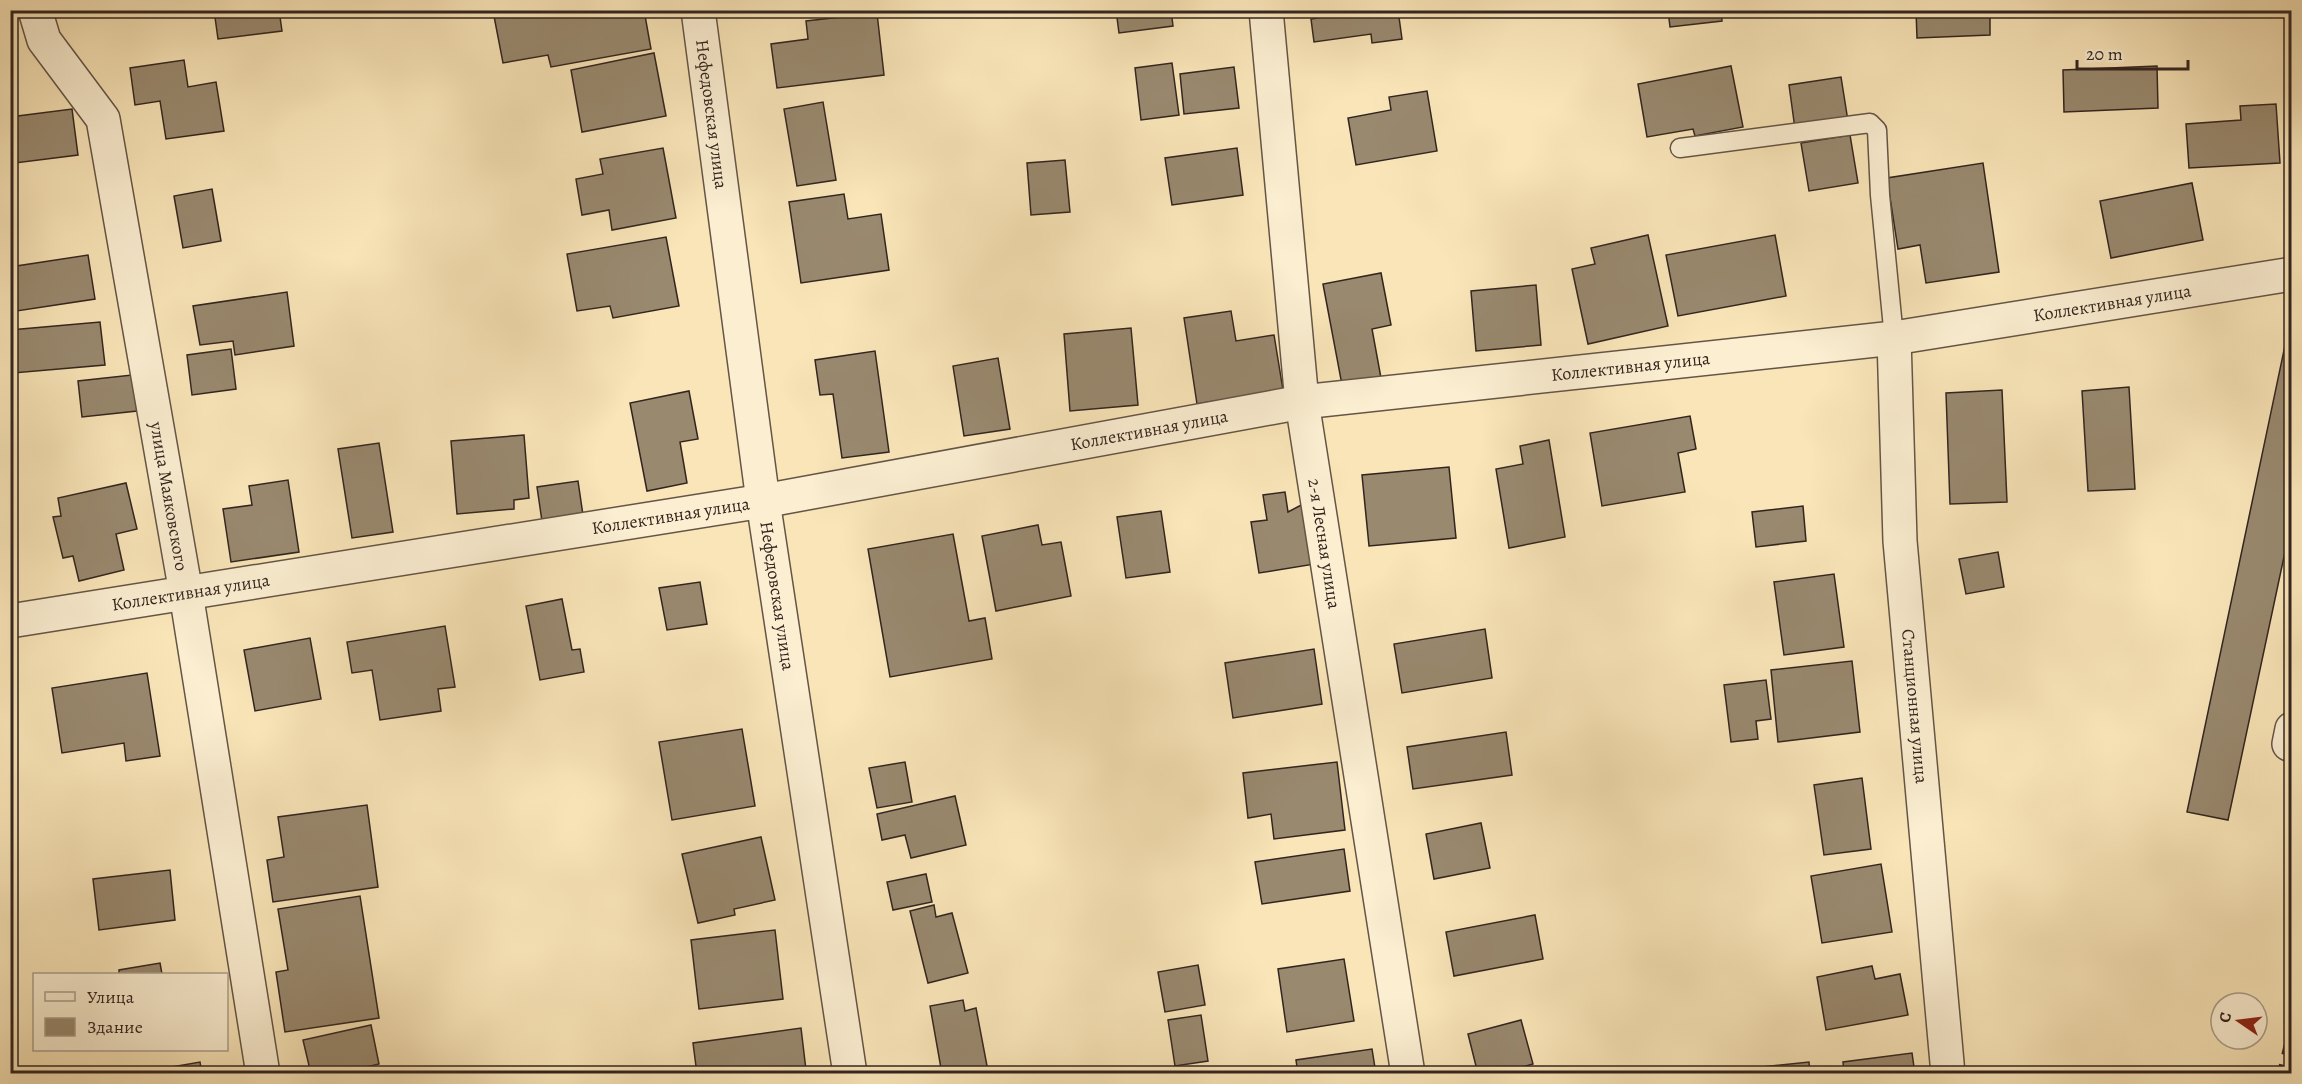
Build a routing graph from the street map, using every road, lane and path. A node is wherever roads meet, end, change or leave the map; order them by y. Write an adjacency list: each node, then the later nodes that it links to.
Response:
1 (35, 10): 9 (street, улица Маяковского)
2 (698, 10): 8 (street, Нефедовская улица)
3 (1266, 10): 7 (street, 2-я Лесная улица)
4 (1680, 148): 6 (lane)
5 (2292, 274): 6 (street, Коллективная улица)
6 (1894, 338): 7 (street, Коллективная улица); 14 (street, Станционная улица)
7 (1302, 402): 8 (street, Коллективная улица); 13 (street, 2-я Лесная улица)
8 (763, 501): 9 (street, Коллективная улица); 12 (street, Нефедовская улица)
9 (186, 593): 10 (street, Коллективная улица); 11 (street, улица Маяковского)
10 (10, 621)
11 (263, 1074)
12 (850, 1074)
13 (1408, 1074)
14 (1948, 1074)

